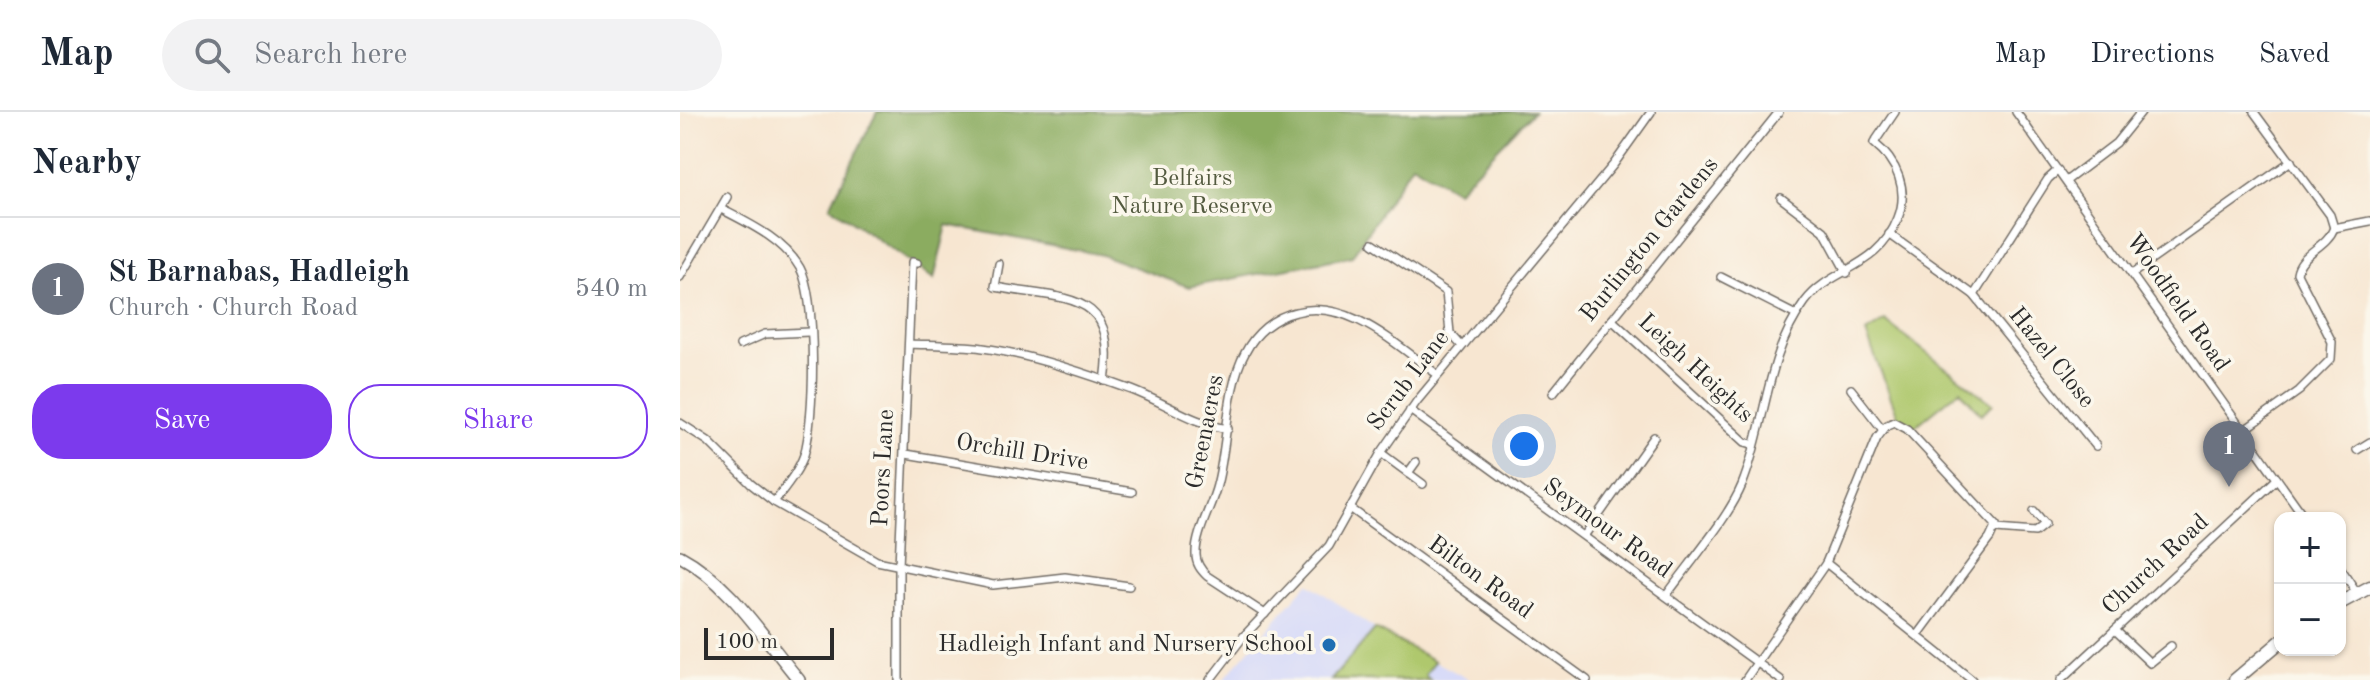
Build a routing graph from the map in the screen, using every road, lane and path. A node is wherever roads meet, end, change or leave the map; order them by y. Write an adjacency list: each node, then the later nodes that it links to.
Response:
1 (1651, 112): 28 (street, Scrub Lane)
2 (1779, 112): 25 (street, Burlington Gardens)
3 (1895, 112): 15 (street)
4 (2016, 112): 8 (street, Woodfield Road)
5 (2141, 112): 9 (street)
6 (2254, 112): 7 (street)
7 (2291, 161): 14 (street); 20 (street)
8 (2058, 170): 9 (street, Woodfield Road); 23 (street)
9 (2066, 181): 20 (street, Woodfield Road)
10 (727, 197): 12 (street)
11 (1781, 198): 19 (street)
12 (723, 210): 21 (street); 26 (street)
13 (2370, 221): 14 (street)
14 (2334, 228): 38 (street)
15 (1889, 234): 19 (street); 23 (street, Hazel Close)
16 (1373, 243): 28 (street)
17 (917, 263): 27 (street, Poors Lane)
18 (999, 264): 31 (street)
19 (1847, 273): 24 (street)
20 (2132, 274): 38 (street, Woodfield Road)
21 (680, 277)
22 (1721, 277): 24 (street)
23 (1974, 295): 42 (street, Hazel Close)
24 (1796, 315): 41 (street)
25 (1612, 320): 33 (street, Burlington Gardens); 41 (street, Leigh Heights)
26 (809, 332): 29 (street); 51 (street)
27 (909, 344): 31 (street); 45 (street, Poors Lane)
28 (1460, 344): 30 (street, Scrub Lane)
29 (740, 345)
30 (1437, 374): 34 (street, Scrub Lane); 36 (street, Greenacres)
31 (1105, 381): 36 (street)
32 (1851, 389): 37 (street)
33 (1553, 393)
34 (1410, 410): 44 (street, Scrub Lane); 56 (street, Seymour Road)
35 (680, 423): 51 (street)
36 (1228, 429): 66 (street, Greenacres)
37 (1883, 430): 55 (street); 58 (street)
38 (2243, 431): 48 (street, Woodfield Road)
39 (1654, 437): 56 (street)
40 (2370, 442): 43 (street)
41 (1752, 444): 64 (street)
42 (2096, 446)
43 (2357, 450)
44 (1381, 453): 47 (street); 52 (street, Scrub Lane)
45 (906, 454): 50 (street, Orchill Drive); 59 (street, Poors Lane)
46 (1416, 462): 47 (street)
47 (1408, 473): 49 (street)
48 (2277, 479): 54 (street, Woodfield Road); 67 (street, Church Road)
49 (1423, 484)
50 (1132, 492)
51 (774, 502): 59 (street)
52 (1350, 508): 66 (street, Scrub Lane); 75 (street, Bilton Road)
53 (2034, 511): 55 (street)
54 (2301, 512)
55 (1996, 529): 68 (street)
56 (1584, 536): 64 (street, Seymour Road)
57 (680, 556): 72 (street)
58 (1826, 563): 68 (street); 71 (street)
59 (899, 566): 61 (street); 73 (street, Poors Lane)
60 (2346, 576): 63 (street)
61 (1129, 586)
62 (2370, 587): 63 (main road)
63 (2357, 593): 65 (main road)
64 (1666, 596): 71 (street, Seymour Road)
65 (2346, 599)
66 (1265, 614): 74 (street, Scrub Lane)
67 (2115, 630): 69 (street); 79 (street, Church Road)
68 (1918, 635): 78 (street)
69 (2171, 646)
70 (2274, 647): 80 (main road)
71 (1757, 662): 76 (street); 77 (street, Seymour Road)
72 (799, 680)
73 (899, 680)
74 (1210, 680)
75 (1587, 680)
76 (1745, 680)
77 (1781, 680)
78 (1972, 680)
79 (2061, 680)
80 (2235, 680)

